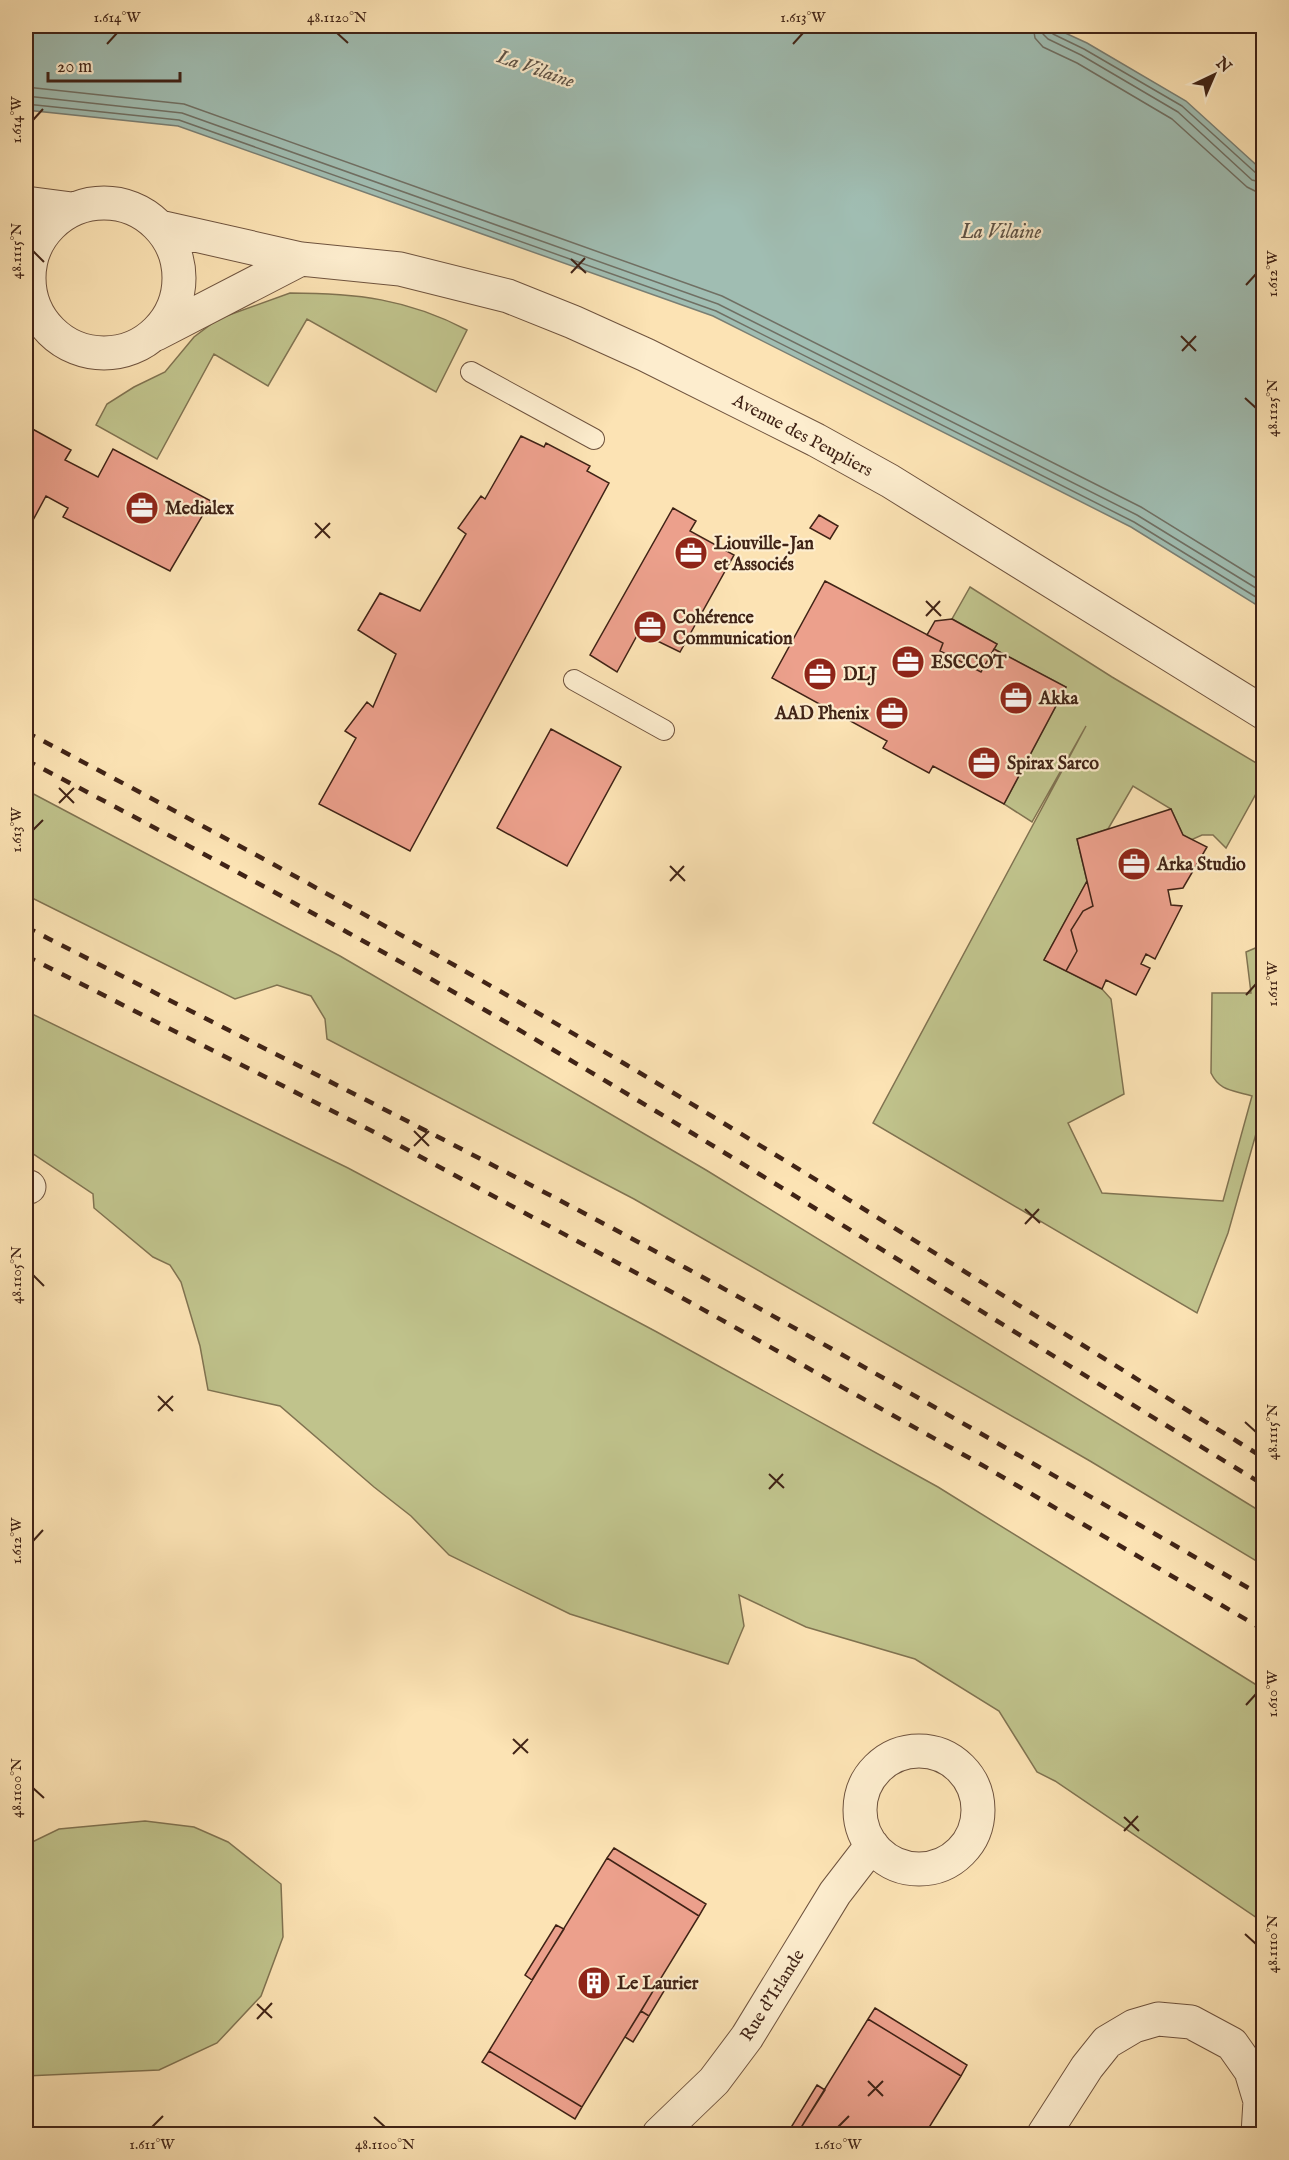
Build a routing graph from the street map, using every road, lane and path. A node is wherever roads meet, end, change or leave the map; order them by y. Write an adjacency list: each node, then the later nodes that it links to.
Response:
1 (26, 204): 2 (street)
2 (72, 209): 3 (street, Avenue des Peupliers); 5 (street, Avenue des Peupliers)
3 (160, 227): 4 (street, Avenue des Peupliers); 6 (street, Avenue des Peupliers)
4 (301, 259): 6 (street, Avenue des Peupliers); 10 (street, Avenue des Peupliers)
5 (31, 306): 6 (street, Avenue des Peupliers)
6 (153, 335)
7 (471, 372): 8 (lane)
8 (594, 439)
9 (574, 680): 11 (lane)
10 (1263, 713)
11 (664, 730)
12 (872, 1845): 13 (street, Rue d'Irlande)
13 (659, 2134)
14 (1044, 2134): 15 (street)
15 (1258, 2134)

